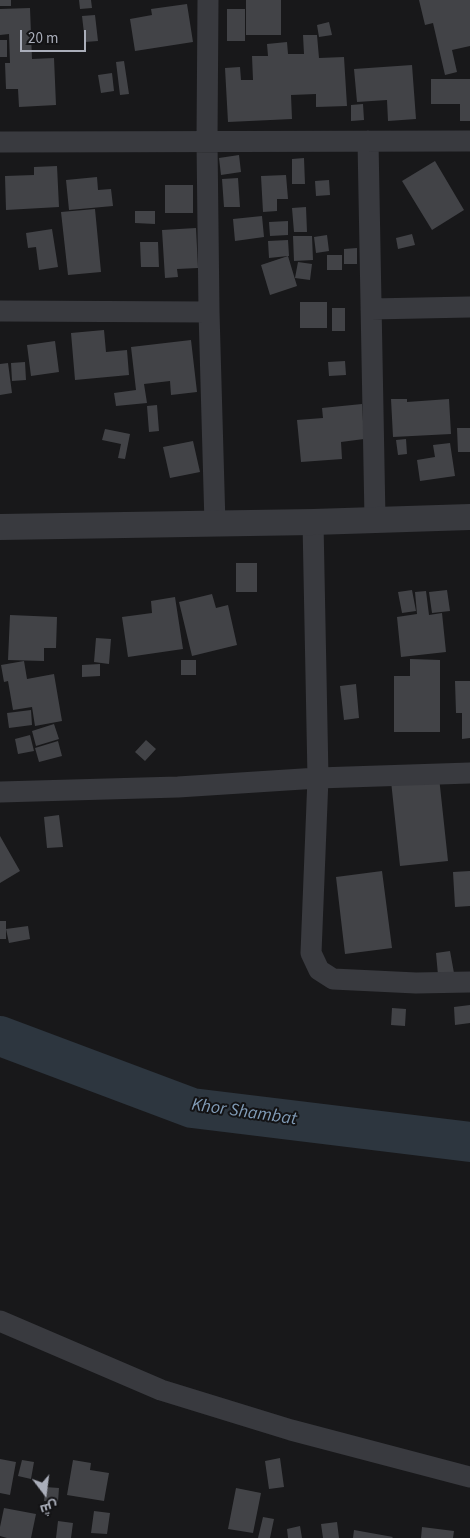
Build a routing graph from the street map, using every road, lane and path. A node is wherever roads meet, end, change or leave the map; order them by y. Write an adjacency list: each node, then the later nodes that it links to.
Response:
1 (208, 0): 5 (street)
2 (368, 141): 3 (street); 5 (street); 7 (street)
3 (470, 141)
4 (0, 142): 5 (street)
5 (207, 142): 9 (street)
6 (470, 307): 7 (street)
7 (371, 308): 11 (street)
8 (0, 310): 9 (street)
9 (209, 312): 13 (street)
10 (470, 517): 11 (street)
11 (375, 519): 12 (street)
12 (313, 522): 13 (street); 16 (street)
13 (215, 524): 14 (street)
14 (0, 527)
15 (470, 773): 16 (street)
16 (318, 778): 17 (street); 18 (street)
17 (0, 792)
18 (470, 982)
19 (0, 1321): 20 (street)
20 (470, 1478)

